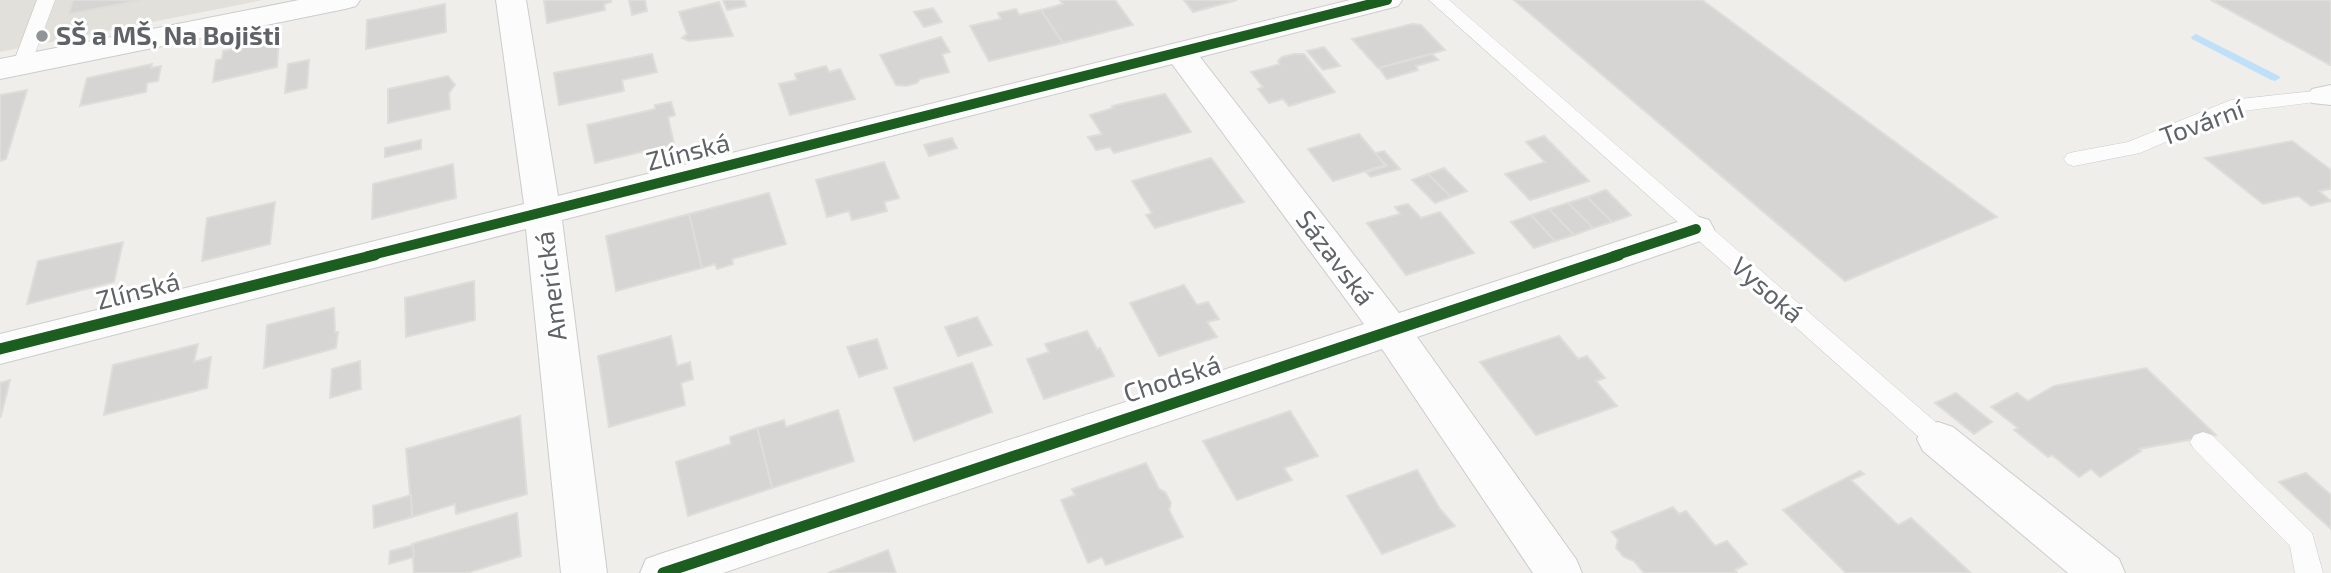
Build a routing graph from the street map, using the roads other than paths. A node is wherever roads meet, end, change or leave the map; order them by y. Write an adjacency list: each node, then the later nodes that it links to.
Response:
1 (46, 0): 7 (lane)
2 (345, 0): 7 (street)
3 (511, 0): 10 (street, Americká)
4 (1387, 0): 6 (street, Zlínská)
5 (1438, 0): 11 (lane, Vysoká)
6 (1179, 51): 10 (street, Zlínská); 12 (street, Sázavská)
7 (11, 67)
8 (2328, 96): 9 (lane, Tovární)
9 (2074, 159)
10 (543, 213): 13 (street, Zlínská); 16 (street, Americká)
11 (1696, 229): 12 (street, Chodská); 14 (lane, Vysoká)
12 (1390, 330): 17 (street, Chodská); 18 (street, Sázavská)
13 (0, 349)
14 (1938, 439): 19 (street, Vysoká)
15 (2203, 442): 20 (lane)
16 (584, 573)
17 (663, 573)
18 (1559, 573)
19 (2102, 573)
20 (2309, 573)

